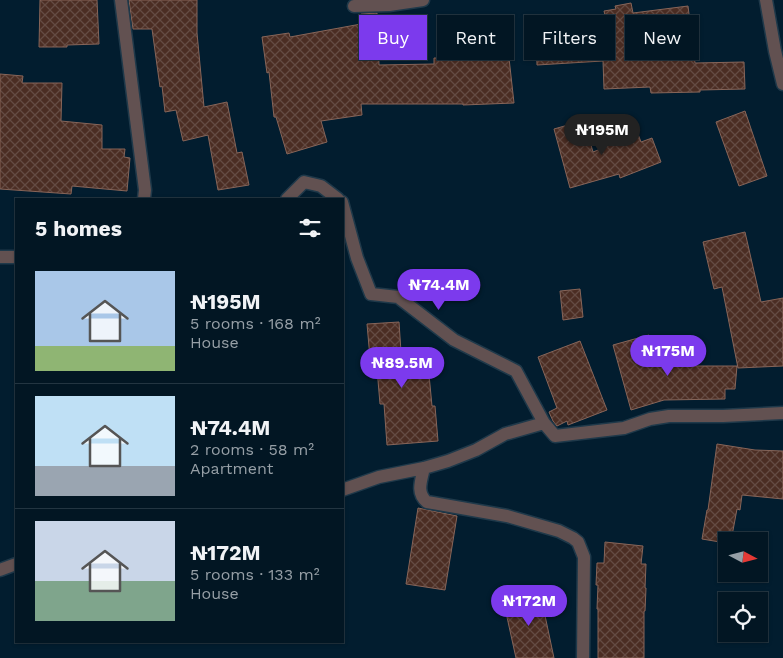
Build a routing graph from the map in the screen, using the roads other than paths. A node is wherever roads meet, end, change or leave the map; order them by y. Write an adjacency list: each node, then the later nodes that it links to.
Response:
1 (121, 0): 6 (street)
2 (423, 0): 4 (street)
3 (766, 0): 5 (street)
4 (354, 6)
5 (783, 84)
6 (144, 198)
7 (288, 198): 8 (street)
8 (337, 198)
9 (344, 210): 13 (street)
10 (0, 257): 11 (street)
11 (15, 257)
12 (783, 413): 13 (street)
13 (544, 423): 14 (street)
14 (424, 468): 15 (street); 18 (street)
15 (344, 489)
16 (15, 564): 17 (street)
17 (0, 570)
18 (584, 658)

